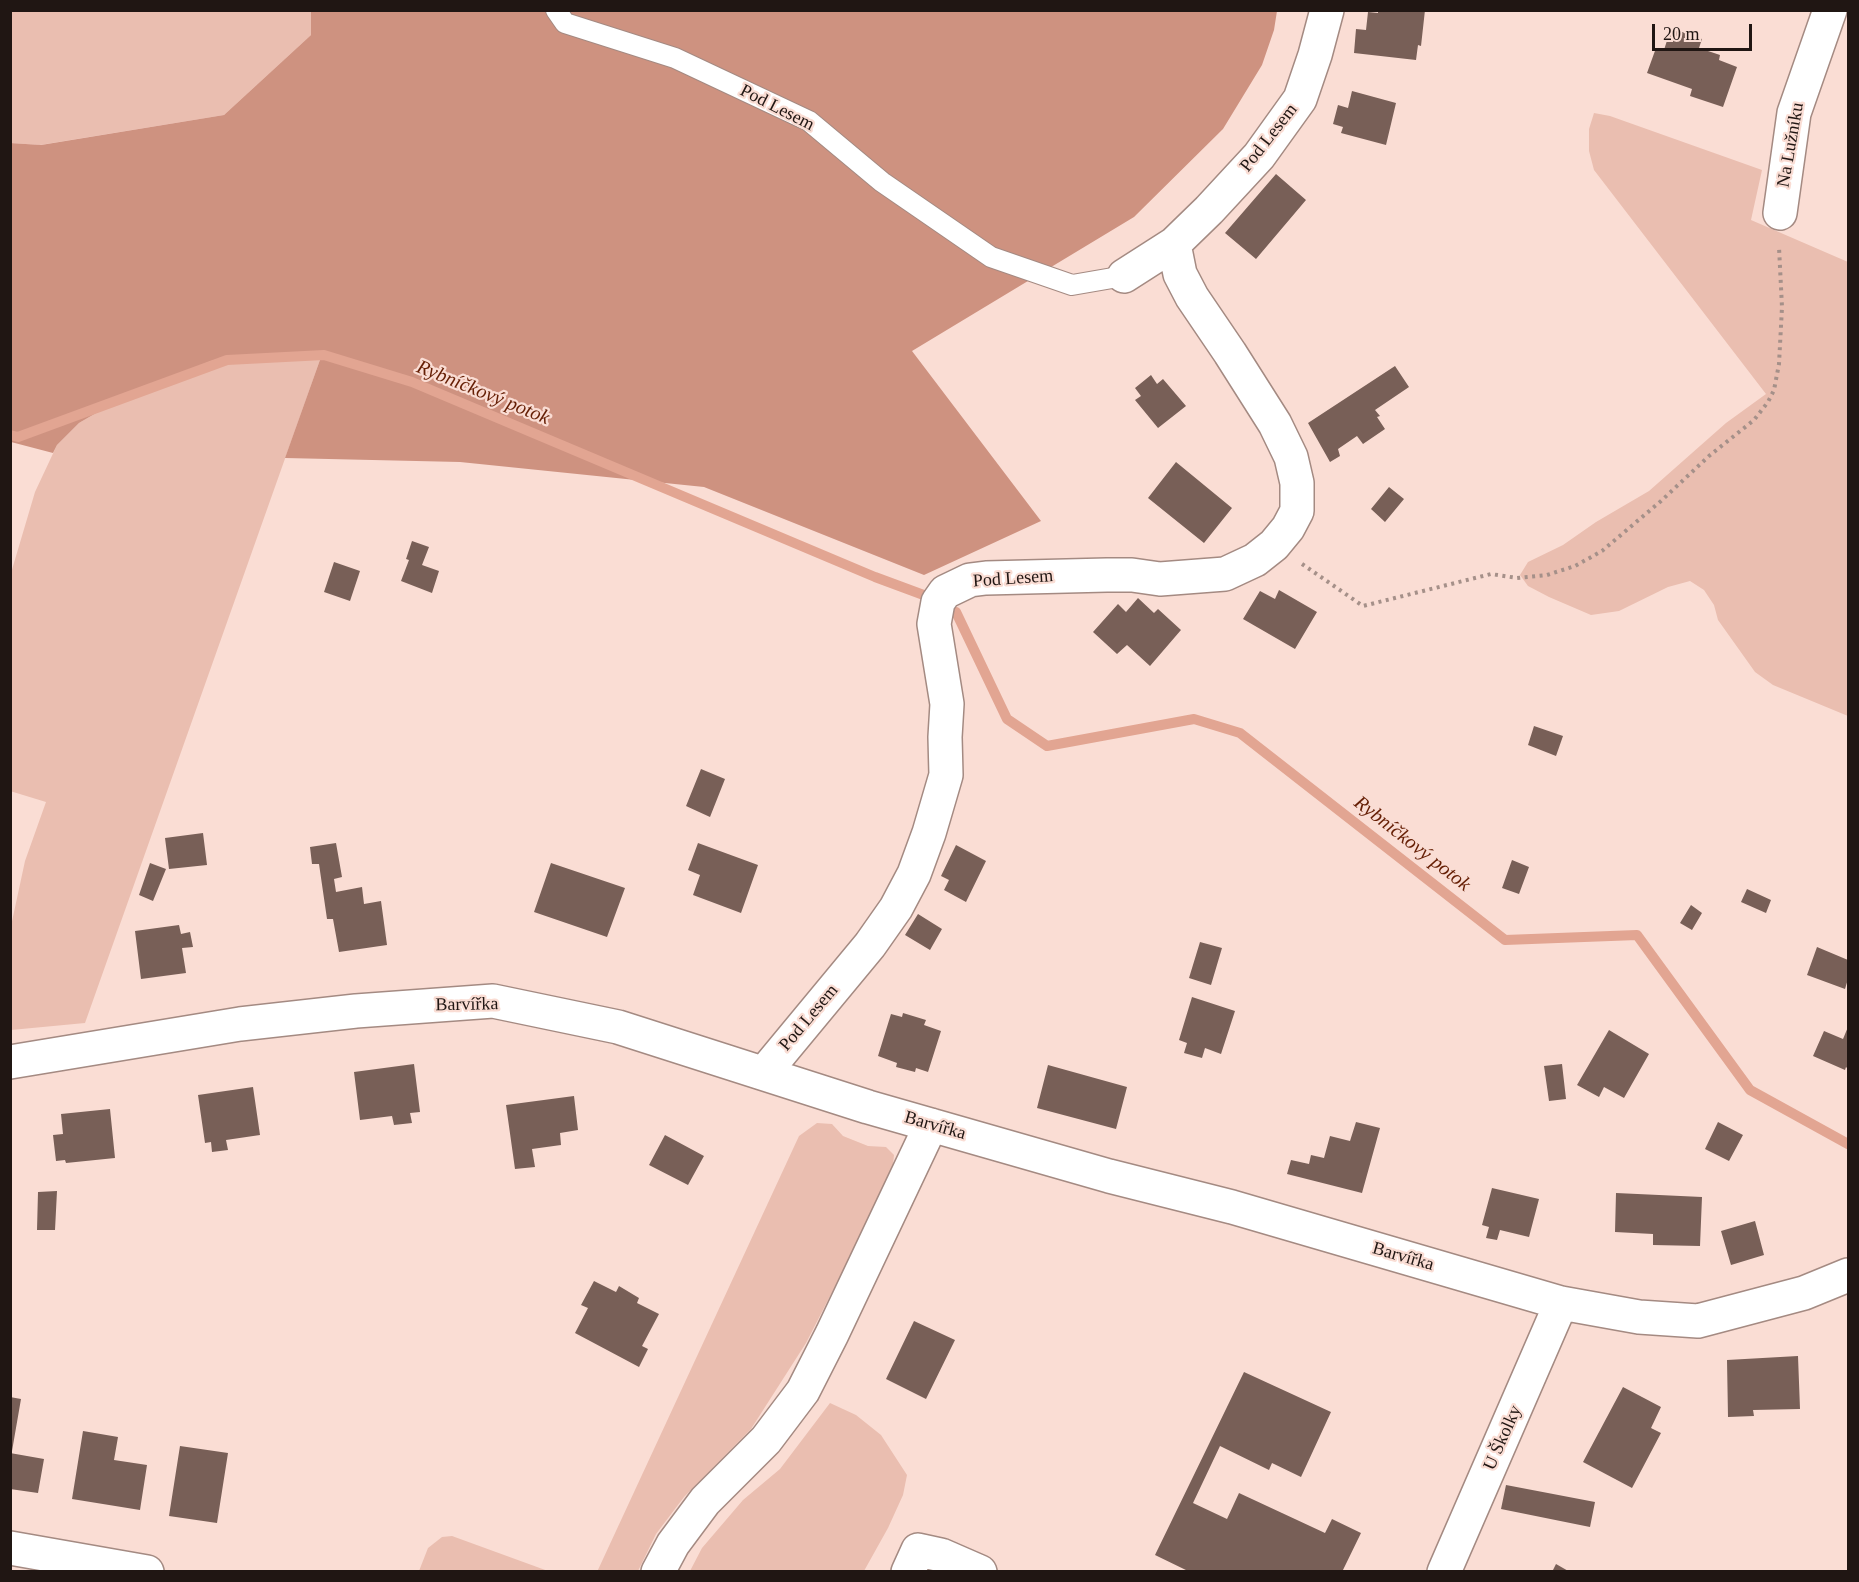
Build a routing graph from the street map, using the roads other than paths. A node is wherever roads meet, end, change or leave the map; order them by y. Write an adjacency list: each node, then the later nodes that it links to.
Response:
1 (556, 10): 6 (lane, Pod Lesem)
2 (1327, 10): 5 (street, Pod Lesem)
3 (1830, 10): 4 (street, Na Lužníku)
4 (1780, 213)
5 (1174, 244): 6 (street, Pod Lesem); 8 (street, Pod Lesem)
6 (1124, 276)
7 (10, 1062): 8 (street, Barvířka)
8 (764, 1073): 9 (street, Barvířka)
9 (931, 1125): 11 (street, Barvířka); 14 (street)
10 (1848, 1275): 11 (street, Barvířka)
11 (1562, 1304): 17 (street, U Školky)
12 (10, 1548): 13 (street)
13 (147, 1572)
14 (658, 1572)
15 (908, 1572): 16 (street)
16 (980, 1572)
17 (1444, 1572)

